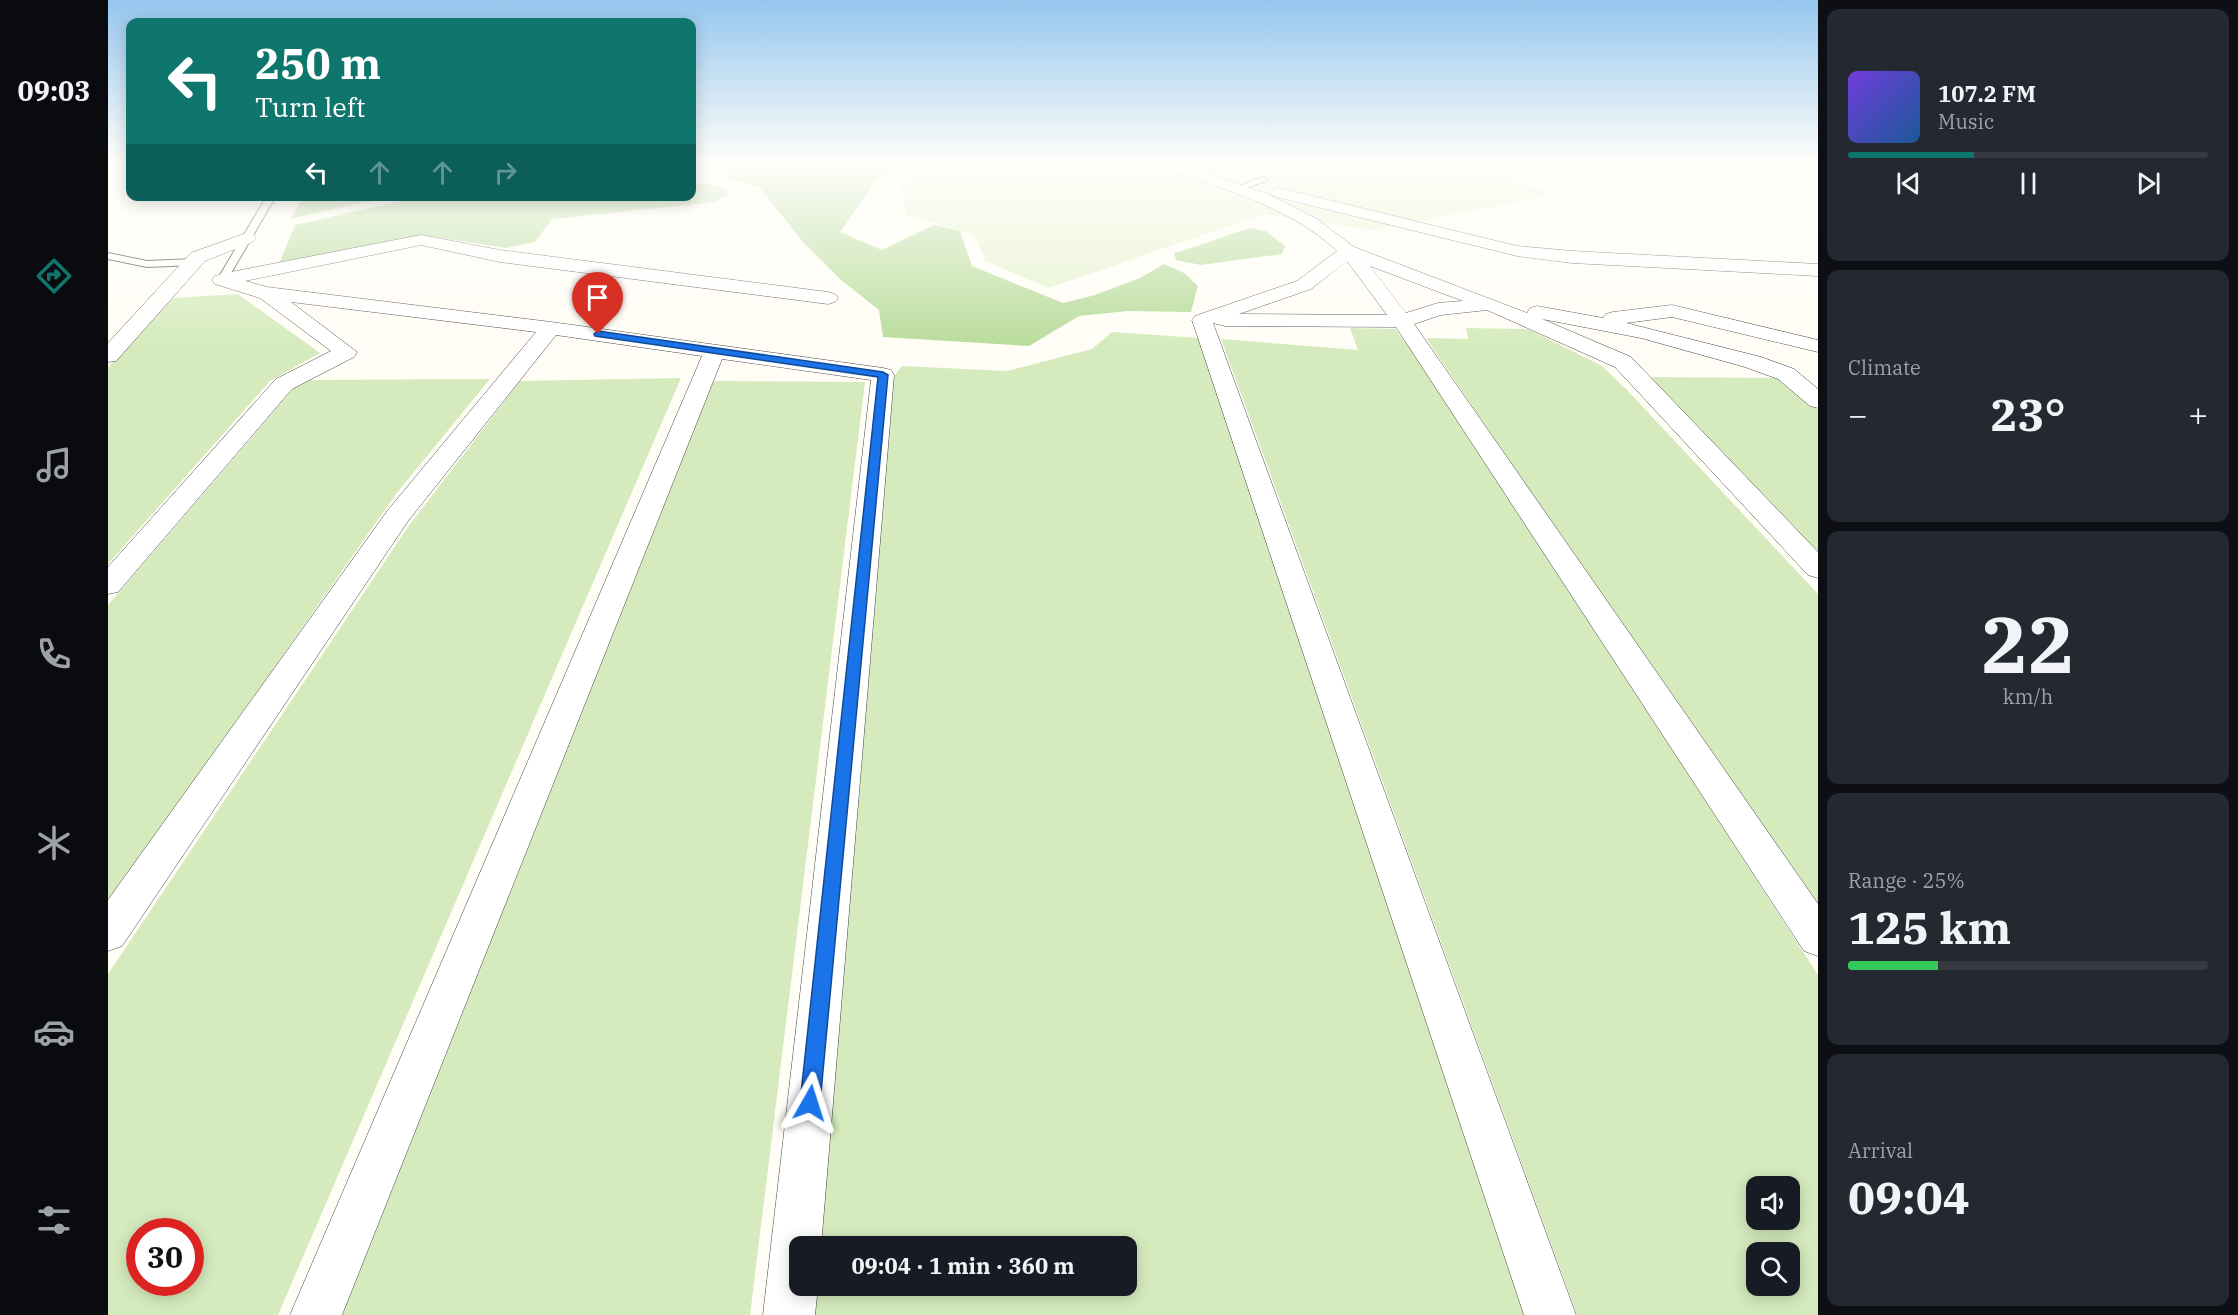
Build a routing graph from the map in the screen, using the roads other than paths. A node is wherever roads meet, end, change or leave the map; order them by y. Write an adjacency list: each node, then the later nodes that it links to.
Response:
1 (256, 223): 4 (lane)
2 (1313, 223): 5 (street)
3 (1405, 223): 8 (street)
4 (247, 238): 7 (street); 9 (lane)
5 (1348, 250): 12 (street); 13 (street); 14 (street)
6 (108, 256): 7 (lane)
7 (194, 262): 19 (street)
8 (1818, 270)
9 (222, 280): 10 (street); 11 (street)
10 (265, 293): 16 (street); 22 (street)
11 (828, 298)
12 (1490, 304): 14 (street); 15 (street); 21 (street)
13 (1203, 320): 14 (street); 27 (street)
14 (1402, 321): 24 (street)
15 (1592, 321): 17 (street); 20 (street)
16 (551, 328): 18 (street); 23 (street)
17 (1818, 346)
18 (715, 351): 25 (street); 26 (street)
19 (108, 356)
20 (1818, 400)
21 (1818, 569)
22 (108, 585)
23 (108, 933)
24 (1818, 938)
25 (316, 1315)
26 (789, 1315)
27 (1550, 1315)

